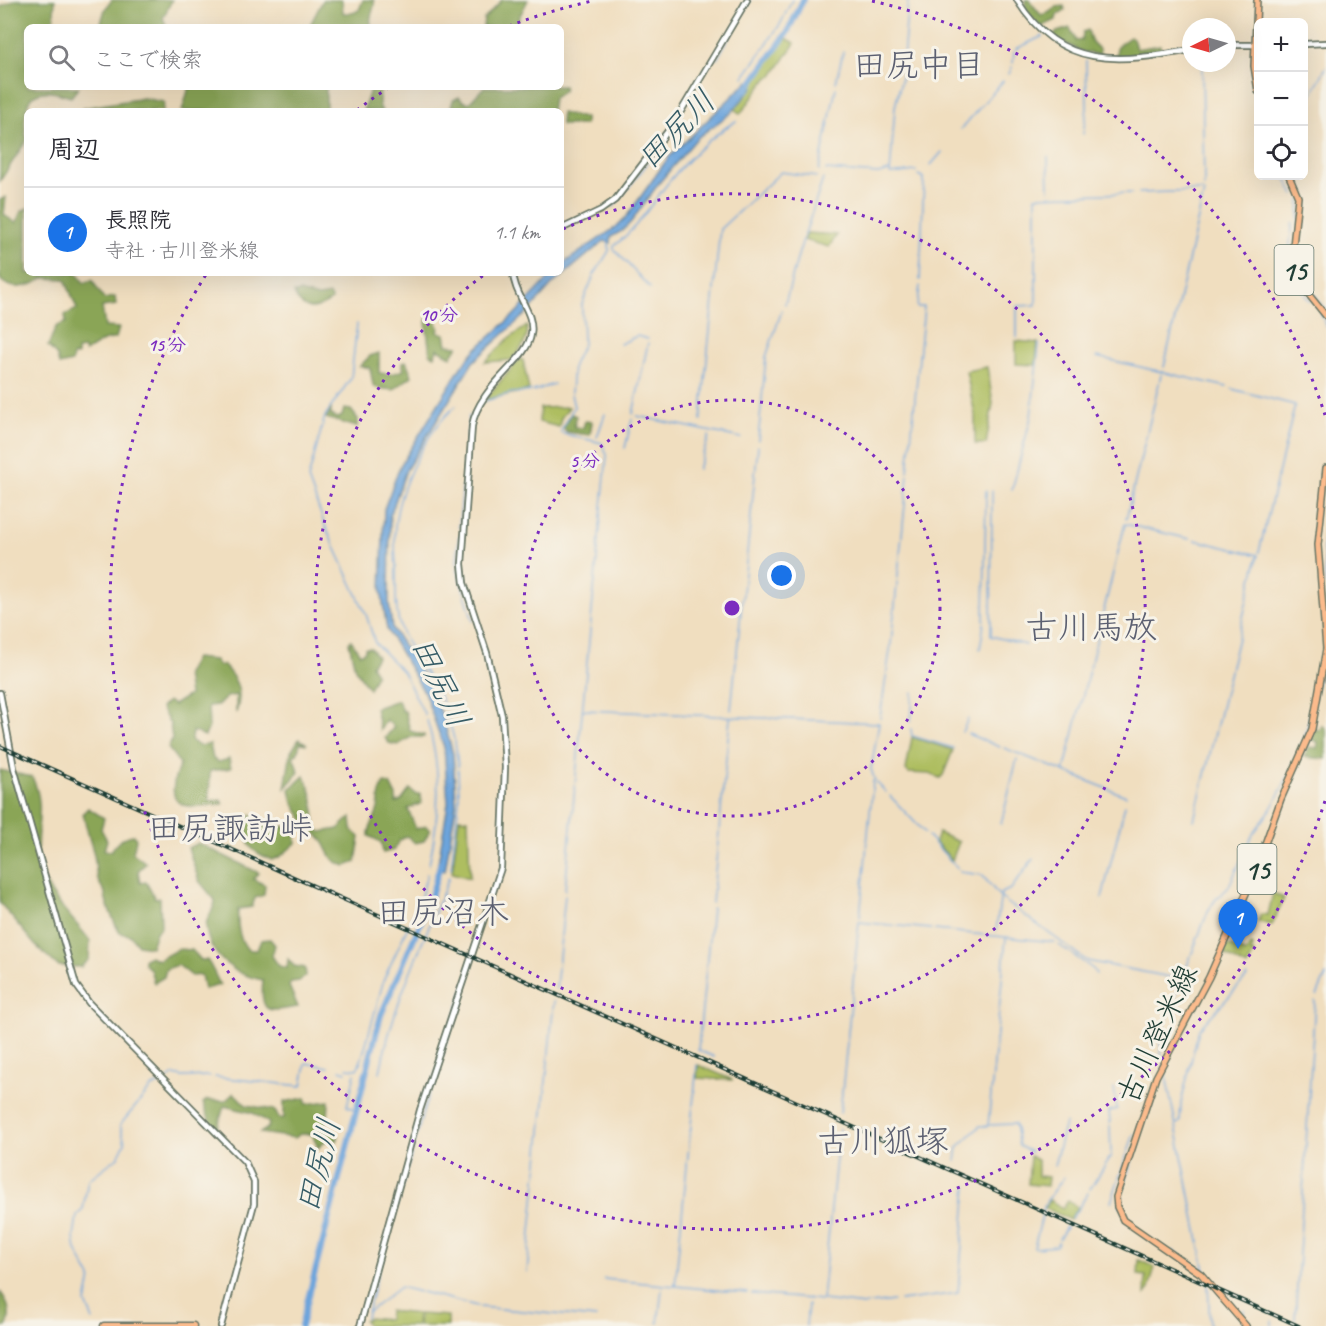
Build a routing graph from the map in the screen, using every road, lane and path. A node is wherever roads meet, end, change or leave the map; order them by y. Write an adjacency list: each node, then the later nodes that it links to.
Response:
1 (747, 0): 11 (street)
2 (1017, 0): 9 (street)
3 (1257, 0): 4 (main road)
4 (1257, 18)
5 (1326, 43): 6 (street)
6 (1308, 44)
7 (1236, 45): 8 (street)
8 (1254, 45)
9 (1182, 51)
10 (1291, 180): 13 (main road, 15)
11 (564, 228)
12 (514, 276): 19 (street)
13 (1326, 316)
14 (1326, 468): 20 (main road, 古川登米線 / 15)
15 (0, 693): 18 (street)
16 (104, 1326): 17 (highway)
17 (193, 1326)
18 (221, 1326)
19 (360, 1326)
20 (1245, 1326)

